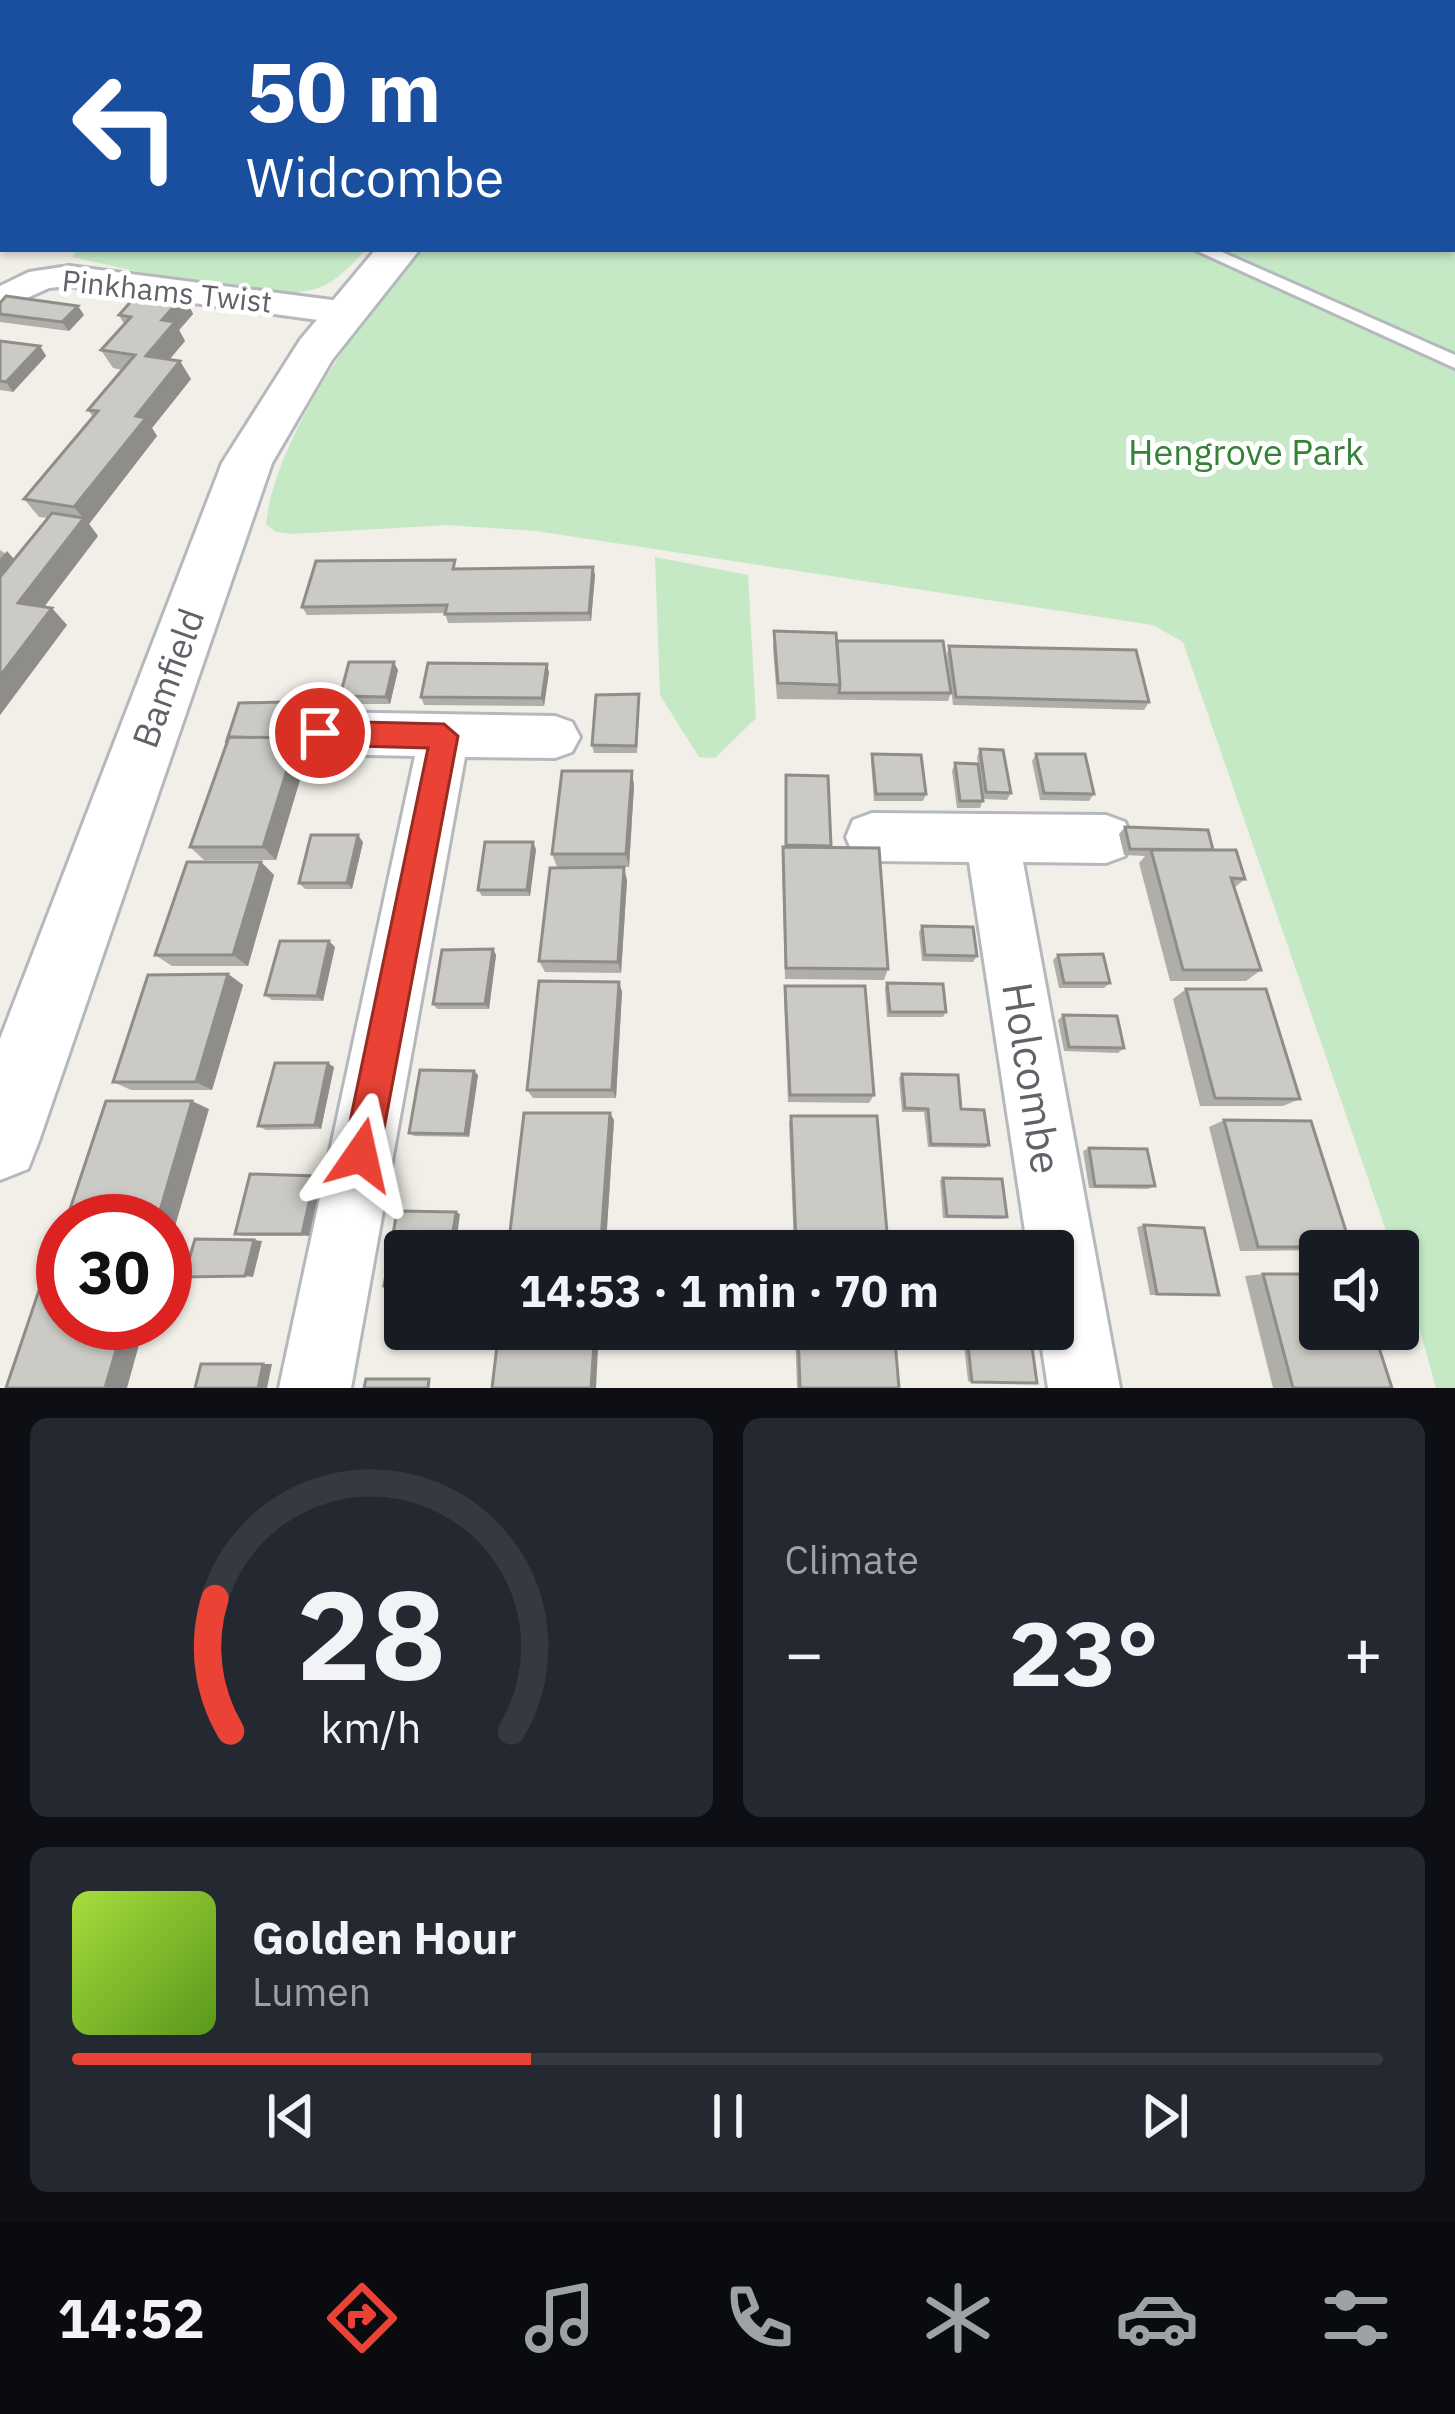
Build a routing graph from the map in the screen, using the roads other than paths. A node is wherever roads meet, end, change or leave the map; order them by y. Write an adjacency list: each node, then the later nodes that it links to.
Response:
1 (396, 252): 4 (street, Bamfield)
2 (1208, 252): 5 (lane)
3 (0, 300): 4 (street, Pinkhams Twist)
4 (340, 312): 12 (street, Bamfield)
5 (1455, 362)
6 (320, 733): 7 (street)
7 (444, 736): 8 (street); 13 (street)
8 (555, 737)
9 (872, 837): 10 (street)
10 (992, 839): 11 (street); 14 (street, Holcombe)
11 (1106, 839)
12 (0, 1141)
13 (315, 1388)
14 (1084, 1388)

